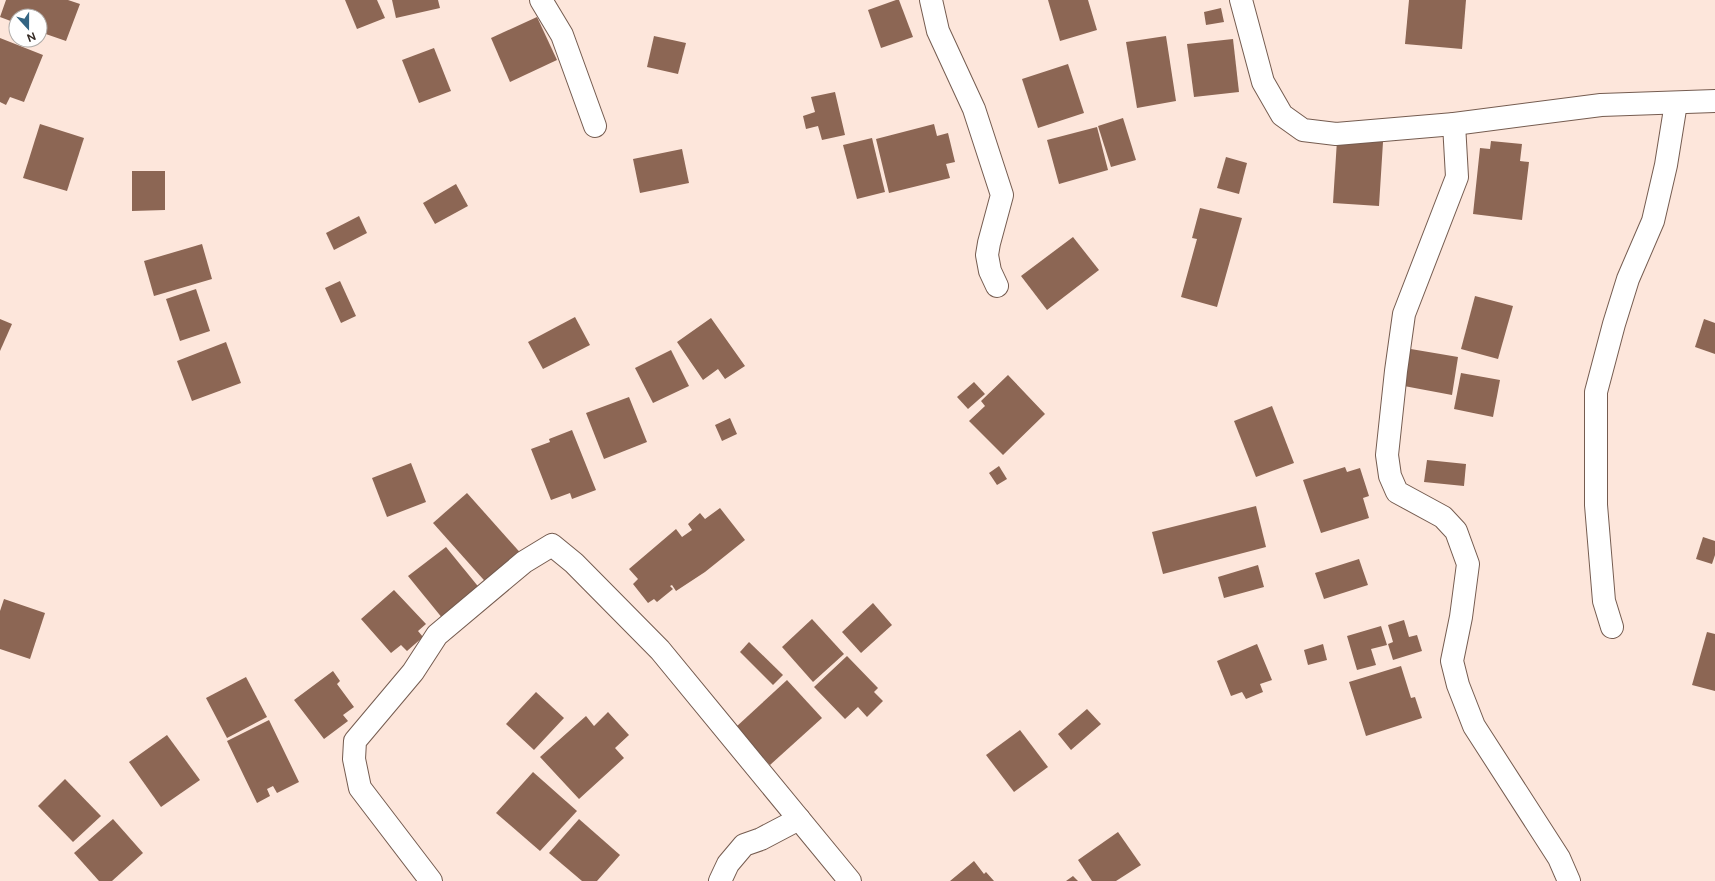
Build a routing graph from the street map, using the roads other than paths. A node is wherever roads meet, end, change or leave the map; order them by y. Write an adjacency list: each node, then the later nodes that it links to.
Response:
1 (541, 0): 7 (street)
2 (931, 0): 8 (street)
3 (1241, 0): 6 (street)
4 (1715, 101): 5 (street)
5 (1676, 102): 6 (street); 9 (street)
6 (1454, 124): 14 (street)
7 (595, 126)
8 (997, 286)
9 (1612, 627)
10 (799, 819): 11 (street); 12 (street); 13 (street)
11 (431, 881)
12 (720, 881)
13 (850, 881)
14 (1569, 881)

